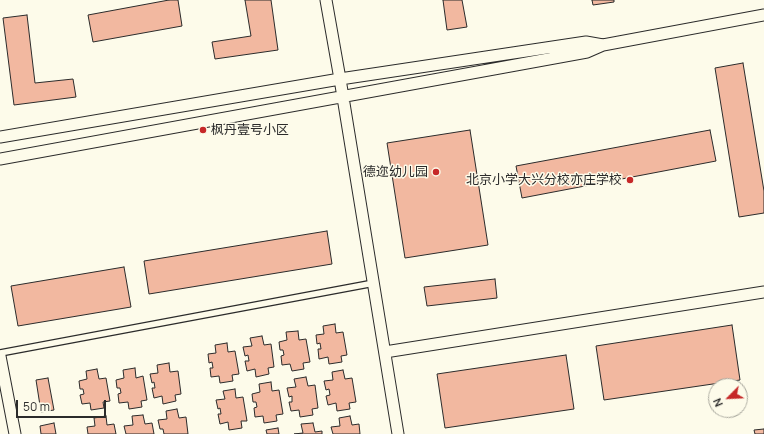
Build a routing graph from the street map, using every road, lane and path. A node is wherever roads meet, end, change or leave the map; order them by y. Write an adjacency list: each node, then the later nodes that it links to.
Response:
1 (326, 0): 4 (street)
2 (764, 15): 3 (street)
3 (603, 45): 4 (street); 5 (street)
4 (340, 79): 5 (street); 6 (street)
5 (343, 96): 7 (street); 8 (street)
6 (0, 137)
7 (0, 159)
8 (374, 283): 10 (street); 11 (lane)
9 (764, 292): 10 (street)
10 (385, 352): 13 (street)
11 (0, 354): 12 (street)
12 (15, 434)
13 (398, 434)

